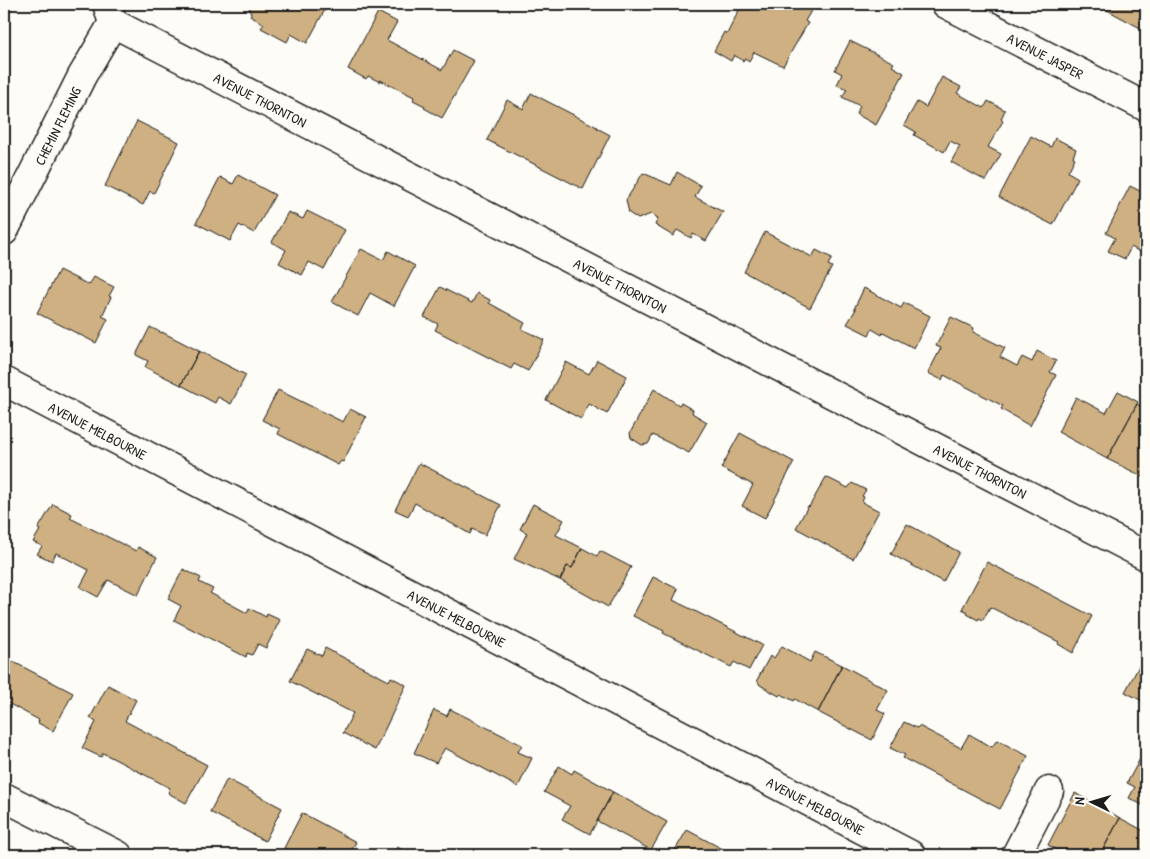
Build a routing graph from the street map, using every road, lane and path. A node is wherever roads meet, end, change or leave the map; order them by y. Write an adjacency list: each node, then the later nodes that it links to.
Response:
1 (946, 4): 3 (street, AVENUE JASPER)
2 (110, 13): 4 (street, CHEMIN FLEMING); 6 (street, AVENUE THORNTON)
3 (1146, 107)
4 (4, 231)
5 (4, 381): 10 (street, AVENUE MELBOURNE)
6 (1146, 556)
7 (1049, 791): 11 (street)
8 (4, 797): 9 (street)
9 (118, 855)
10 (911, 855)
11 (1016, 855)

